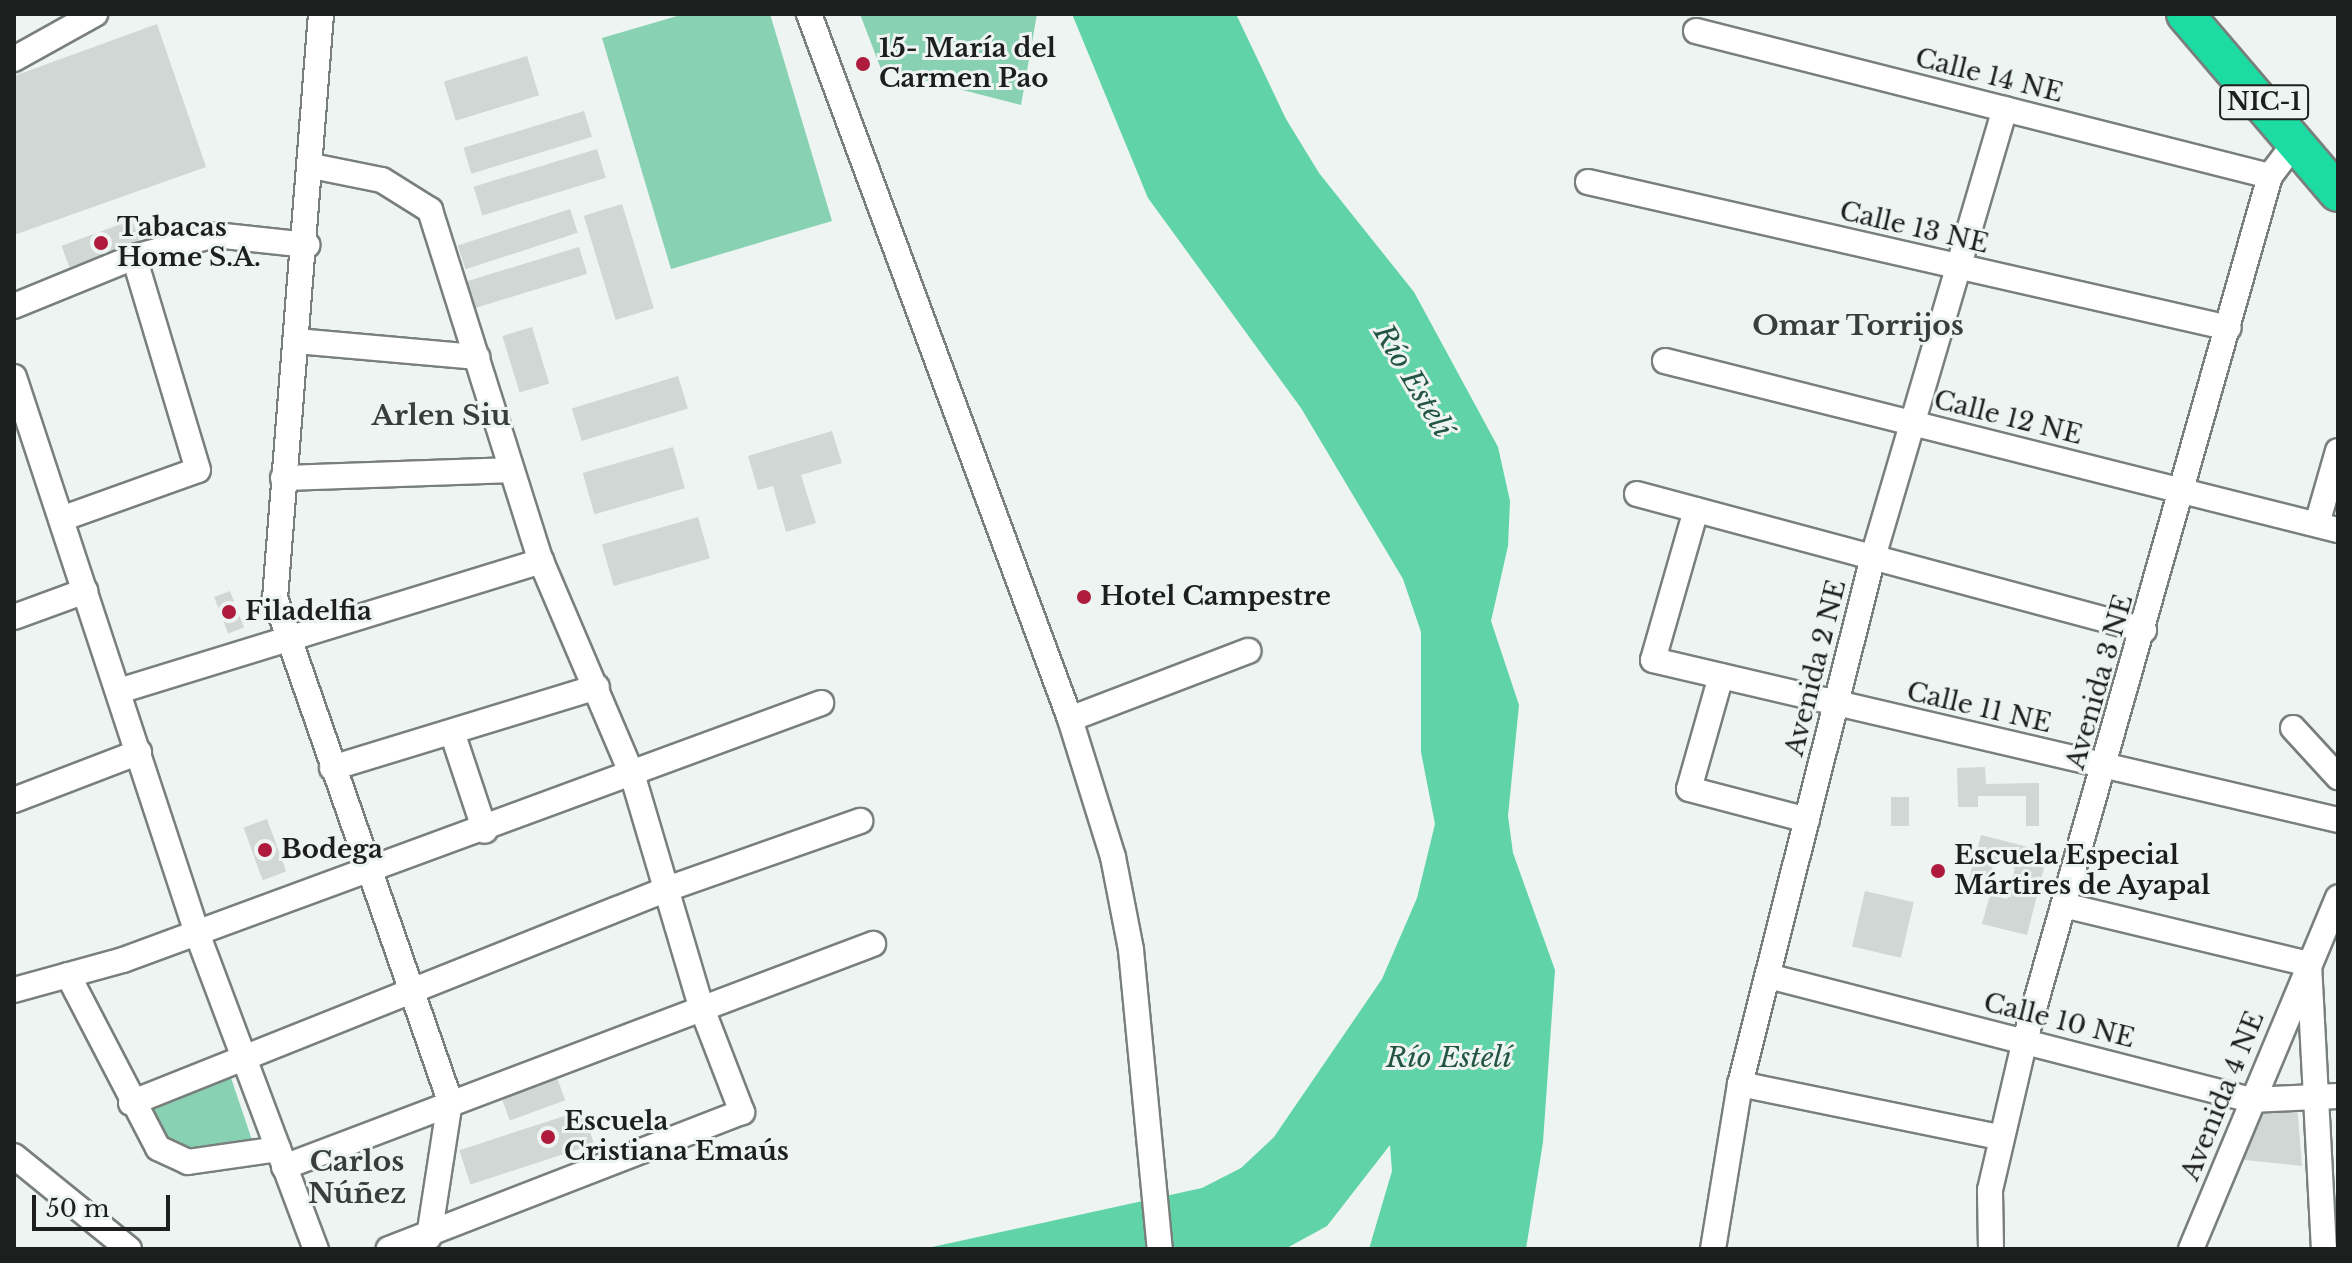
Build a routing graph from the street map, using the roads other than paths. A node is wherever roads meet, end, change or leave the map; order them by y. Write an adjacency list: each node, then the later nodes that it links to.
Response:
1 (95, 14): 6 (street)
2 (321, 14): 9 (street)
3 (809, 14): 44 (street)
4 (2185, 14): 8 (highway, NIC-1)
5 (1696, 31): 7 (street, Calle 14 NE)
6 (14, 59)
7 (2005, 109): 10 (street, Calle 14 NE); 15 (street, Avenida 2 NE)
8 (2297, 140): 10 (street, Avenida 3 NE); 12 (highway, NIC-1)
9 (312, 166): 13 (street); 19 (street)
10 (2270, 176): 17 (street, Avenida 3 NE)
11 (1588, 182): 15 (street, Calle 13 NE)
12 (2338, 192)
13 (307, 245): 14 (street); 18 (street)
14 (134, 257): 16 (street); 30 (street)
15 (1959, 267): 17 (street, Calle 13 NE); 23 (street, Avenida 2 NE)
16 (14, 306)
17 (2229, 328): 27 (street, Avenida 3 NE)
18 (297, 341): 19 (street); 26 (street)
19 (477, 357): 25 (street)
20 (1665, 361): 23 (street, Calle 12 NE)
21 (14, 377): 22 (street)
22 (21, 423): 30 (street)
23 (1914, 423): 27 (street, Calle 12 NE); 32 (street, Avenida 2 NE)
24 (2338, 451): 31 (street)
25 (509, 470): 26 (street); 33 (street)
26 (283, 478): 37 (street)
27 (2184, 491): 31 (street, Calle 12 NE); 36 (street, Avenida 3 NE)
28 (1637, 494): 29 (street)
29 (1696, 510): 32 (street); 39 (street, Calle 11 NE)
30 (61, 519): 34 (street)
31 (2328, 527)
32 (1873, 557): 36 (street); 43 (street, Avenida 2 NE)
33 (541, 561): 37 (street); 40 (street)
34 (85, 591): 35 (street); 41 (street)
35 (14, 617)
36 (2144, 630): 48 (street, Avenida 3 NE)
37 (289, 637): 41 (street); 49 (street)
38 (1248, 651): 44 (street)
39 (1721, 676): 43 (street, Calle 11 NE); 53 (street)
40 (597, 687): 46 (street); 50 (street)
41 (119, 691): 47 (street)
42 (821, 703): 50 (street)
43 (1836, 703): 48 (street, Calle 11 NE); 53 (street, Avenida 2 NE)
44 (1070, 719): 83 (street)
45 (2293, 728): 51 (street)
46 (452, 732): 49 (street); 56 (street)
47 (139, 752): 52 (street); 61 (street)
48 (2104, 766): 54 (street, Calle 11 NE); 60 (street, Avenida 3 NE)
49 (332, 768): 57 (street)
50 (633, 777): 56 (street); 58 (street)
51 (2338, 777)
52 (14, 800)
53 (1807, 820): 65 (street, Avenida 2 NE)
54 (2338, 820)
55 (860, 821): 58 (street)
56 (485, 831): 57 (street)
57 (365, 872): 61 (street); 67 (street)
58 (667, 889): 67 (street); 68 (street)
59 (2338, 898): 63 (street, Avenida 4 NE)
60 (2067, 906): 63 (street); 69 (street, Avenida 3 NE)
61 (197, 933): 64 (street); 70 (street)
62 (873, 944): 68 (street)
63 (2309, 964): 72 (street, Avenida 4 NE); 73 (street, Avenida 4 NE)
64 (68, 975): 66 (street); 75 (street)
65 (1768, 976): 69 (street, Calle 10 NE); 71 (street, Avenida 2 NE)
66 (14, 990)
67 (413, 992): 70 (street); 74 (street)
68 (701, 1006): 74 (street); 79 (street)
69 (2025, 1040): 73 (street, Calle 10 NE); 76 (street, Avenida 3 NE)
70 (247, 1057): 75 (street); 78 (street)
71 (1740, 1084): 76 (street); 84 (street, Avenida 2 NE)
72 (2327, 1097): 73 (street, Calle 10 NE); 87 (street, Avenida 4 NE)
73 (2250, 1100): 86 (street, Avenida 4 NE)
74 (450, 1101): 78 (street); 79 (street)
75 (131, 1103): 78 (street)
76 (1999, 1137): 85 (street, Avenida 3 NE)
77 (14, 1156): 80 (street)
78 (281, 1158): 81 (street)
79 (429, 1237): 82 (street)
80 (129, 1249)
81 (316, 1249)
82 (389, 1249)
83 (1160, 1249)
84 (1713, 1249)
85 (1991, 1249)
86 (2191, 1249)
87 (2324, 1249)

